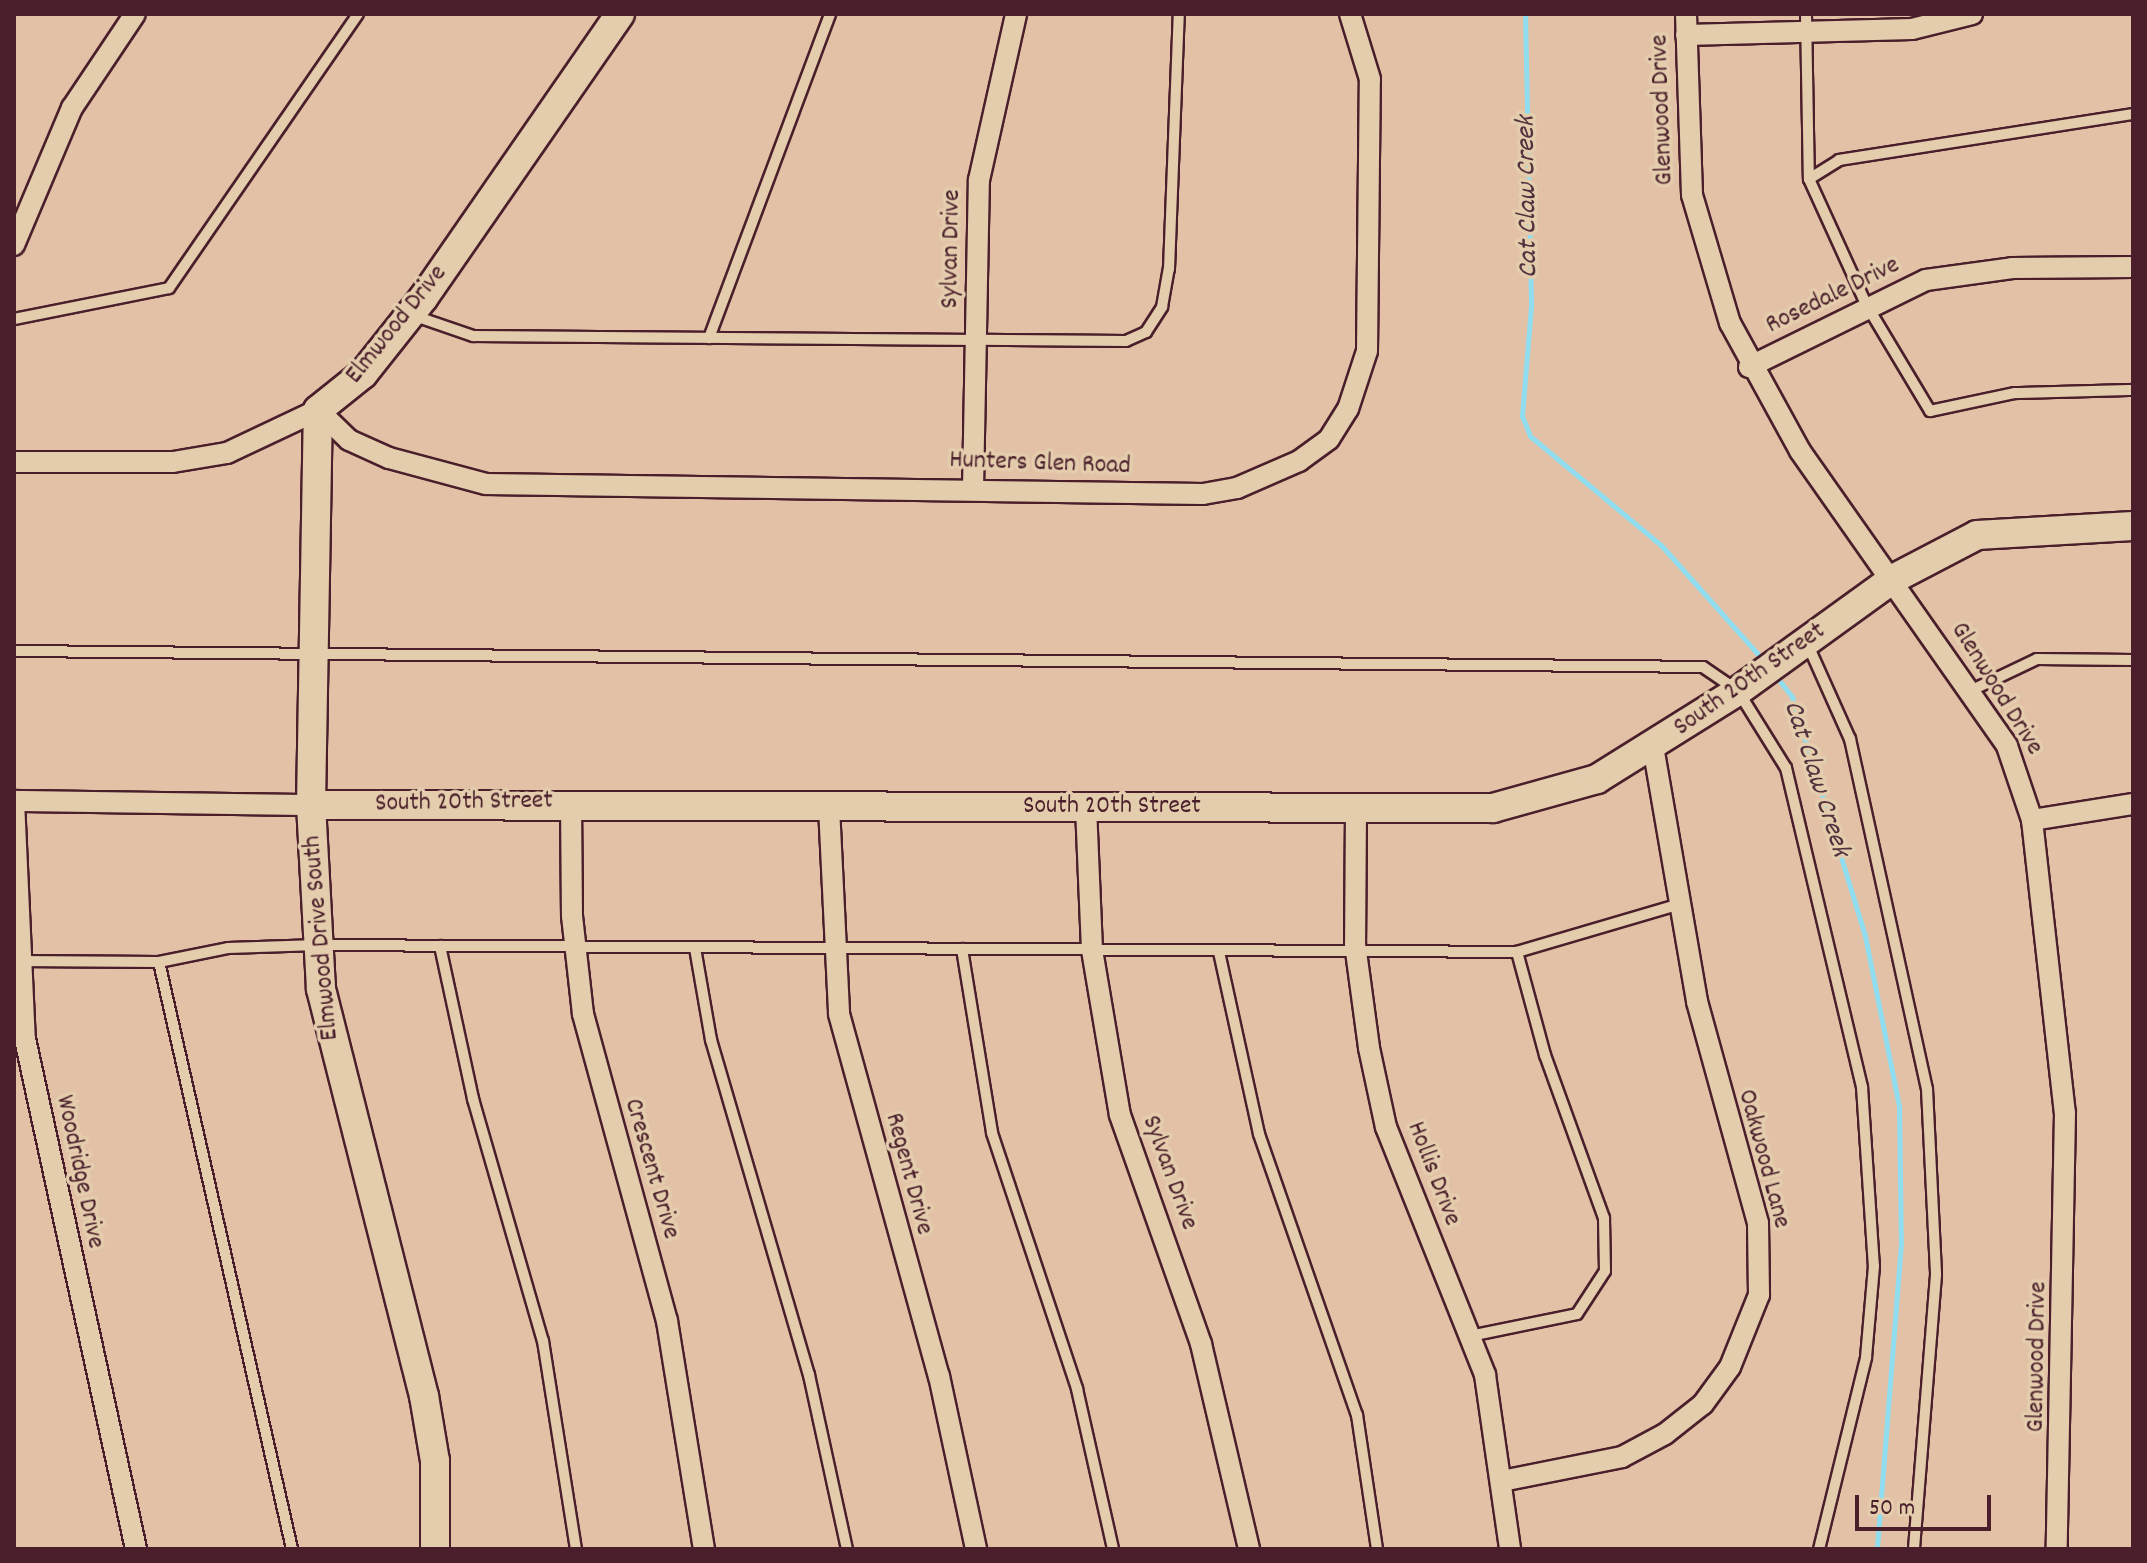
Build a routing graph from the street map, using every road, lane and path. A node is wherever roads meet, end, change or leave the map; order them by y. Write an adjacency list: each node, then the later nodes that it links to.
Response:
1 (135, 14): 13 (street)
2 (358, 14): 17 (lane)
3 (620, 14): 16 (street, Elmwood Drive)
4 (830, 14): 18 (lane)
5 (1016, 14): 19 (street, Sylvan Drive)
6 (1179, 14): 19 (lane)
7 (1350, 14): 24 (street, Hunters Glen Road)
8 (1972, 14): 9 (street)
9 (1806, 23): 10 (street); 12 (lane)
10 (1686, 24): 20 (street, Glenwood Drive)
11 (2133, 114): 12 (lane)
12 (1809, 179): 15 (lane)
13 (14, 245)
14 (2133, 267): 15 (street, Rosedale Drive)
15 (1866, 304): 20 (street, Rosedale Drive); 21 (lane)
16 (410, 314): 18 (lane); 22 (street, Elmwood Drive)
17 (14, 319)
18 (709, 338): 19 (lane)
19 (977, 340): 24 (street, Sylvan Drive)
20 (1749, 367): 26 (street, Glenwood Drive)
21 (2133, 390)
22 (318, 410): 23 (street, Elmwood Drive); 24 (street, Hunters Glen Road); 29 (street, Elmwood Drive South)
23 (14, 462)
24 (973, 488)
25 (2133, 526): 26 (street, South 20th Street)
26 (1893, 579): 27 (street, South 20th Street); 32 (street, Glenwood Drive)
27 (1796, 648): 31 (street, South 20th Street); 69 (lane)
28 (14, 651): 29 (lane)
29 (313, 652): 31 (lane); 37 (street, Elmwood Drive South)
30 (2133, 660): 32 (lane)
31 (1745, 686): 33 (street, South 20th Street); 68 (lane)
32 (1972, 690): 41 (street, Glenwood Drive)
33 (1653, 747): 40 (street, South 20th Street); 42 (street, Oakwood Lane)
34 (14, 801): 37 (street, South 20th Street); 53 (street, Woodridge Drive)
35 (571, 802): 37 (street, South 20th Street); 38 (street, South 20th Street); 45 (street, Crescent Drive)
36 (2133, 804): 41 (street)
37 (311, 805): 43 (street, Elmwood Drive South)
38 (829, 807): 39 (street, South 20th Street); 47 (street, Regent Drive)
39 (1086, 807): 40 (street, South 20th Street); 49 (street, Sylvan Drive)
40 (1356, 809): 52 (street, Hollis Drive)
41 (2032, 820): 70 (street, Glenwood Drive)
42 (1680, 904): 51 (lane); 56 (street, Oakwood Lane)
43 (318, 945): 44 (lane); 54 (lane); 59 (street, Elmwood Drive South)
44 (440, 946): 45 (lane); 60 (lane)
45 (576, 947): 46 (lane); 61 (street, Crescent Drive)
46 (695, 948): 47 (lane); 62 (lane)
47 (833, 949): 48 (lane); 63 (street, Regent Drive)
48 (962, 949): 49 (lane); 64 (lane)
49 (1092, 950): 50 (lane); 65 (street, Sylvan Drive)
50 (1219, 952): 52 (lane); 66 (lane)
51 (1517, 952): 52 (lane); 55 (lane)
52 (1357, 953): 55 (street, Hollis Drive)
53 (16, 961): 54 (lane); 57 (street, Woodridge Drive)
54 (159, 962): 58 (lane)
55 (1470, 1336): 56 (street, Hollis Drive)
56 (1502, 1481): 67 (street, Hollis Drive)
57 (136, 1549)
58 (292, 1549)
59 (435, 1549)
60 (576, 1549)
61 (704, 1549)
62 (847, 1549)
63 (976, 1549)
64 (1113, 1549)
65 (1249, 1549)
66 (1377, 1549)
67 (1510, 1549)
68 (1819, 1549)
69 (1914, 1549)
70 (2057, 1549)

